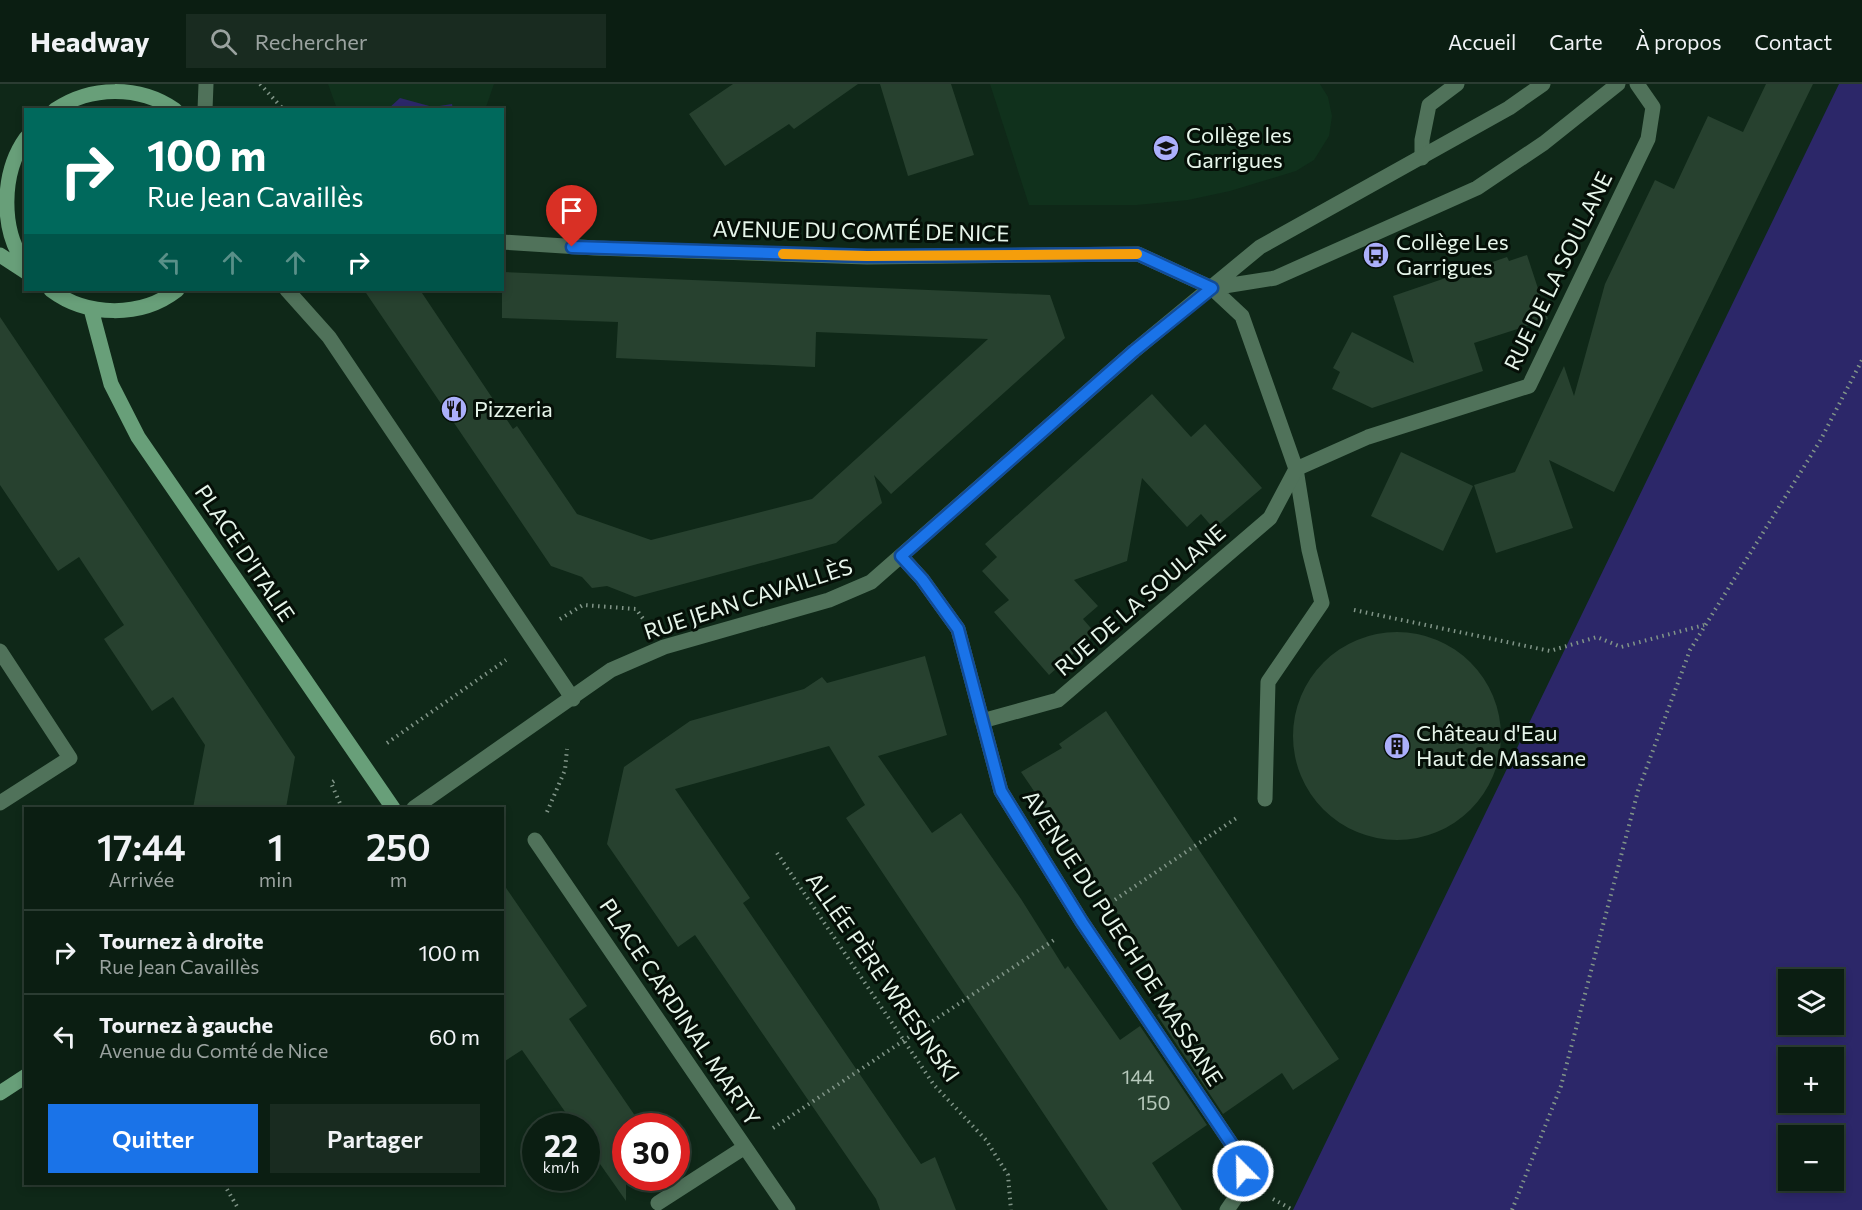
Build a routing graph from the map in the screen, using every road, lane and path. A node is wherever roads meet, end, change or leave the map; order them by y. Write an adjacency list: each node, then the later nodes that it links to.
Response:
1 (103, 84): 8 (street)
2 (206, 84): 11 (street)
3 (260, 84): 12 (path)
4 (1457, 84): 14 (street)
5 (1543, 84): 14 (street)
6 (1618, 84): 20 (street)
7 (1637, 84): 26 (street, RUE DE LA SOULANE)
8 (89, 94): 9 (main road); 10 (main road)
9 (59, 108)
10 (171, 108)
11 (205, 108)
12 (282, 108)
13 (22, 142): 15 (main road); 18 (main road)
14 (1422, 158): 20 (street)
15 (0, 160)
16 (504, 242): 20 (street, AVENUE DU COMTÉ DE NICE)
17 (0, 255): 19 (main road)
18 (24, 261)
19 (24, 271)
20 (1212, 288): 26 (street); 27 (street, RUE JEAN CAVAILLÈS)
21 (52, 291): 24 (main road)
22 (176, 291): 24 (main road)
23 (288, 291): 30 (street)
24 (91, 309): 36 (main road, PLACE D'ITALIE)
25 (1862, 360): 29 (path)
26 (1296, 469): 28 (street); 34 (street, RUE DE LA SOULANE)
27 (901, 556): 31 (street, RUE JEAN CAVAILLÈS); 34 (street, AVENUE DU PUECH DE MASSANE)
28 (1322, 603): 29 (path); 37 (street)
29 (1705, 624): 55 (path)
30 (532, 637): 31 (path); 33 (street); 36 (path)
31 (664, 647): 33 (street, RUE JEAN CAVAILLÈS)
32 (0, 651): 38 (street)
33 (573, 699): 41 (street, RUE JEAN CAVAILLÈS)
34 (982, 721): 44 (street, AVENUE DU PUECH DE MASSANE)
35 (567, 749): 42 (path)
36 (361, 762): 39 (path); 40 (main road, PLACE D'ITALIE)
37 (1265, 799): 44 (path)
38 (0, 804)
39 (342, 807)
40 (392, 807)
41 (415, 807)
42 (535, 840): 48 (street, PLACE CARDINAL MARTY)
43 (777, 852): 45 (path, ALLÉE PÈRE WRESINSKI)
44 (1082, 922): 45 (path); 54 (street, AVENUE DU PUECH DE MASSANE)
45 (903, 1041): 48 (path); 53 (path, ALLÉE PÈRE WRESINSKI)
46 (24, 1077): 47 (main road)
47 (0, 1093)
48 (745, 1147): 50 (street); 52 (street, PLACE CARDINAL MARTY)
49 (225, 1185): 51 (path)
50 (658, 1203)
51 (239, 1210)
52 (788, 1210)
53 (1011, 1210)
54 (1227, 1210)
55 (1512, 1210)

